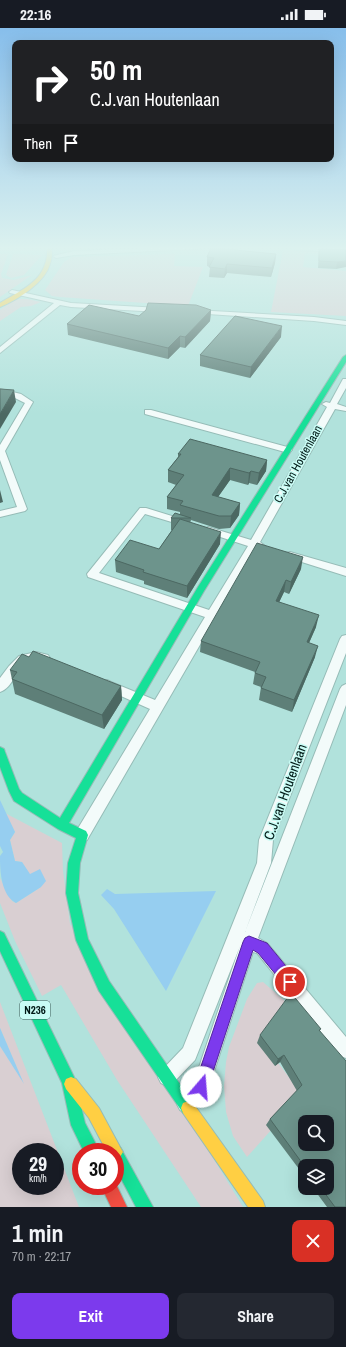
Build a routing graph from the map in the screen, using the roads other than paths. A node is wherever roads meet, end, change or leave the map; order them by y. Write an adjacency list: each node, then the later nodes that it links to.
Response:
1 (58, 303): 2 (street); 7 (street)
2 (164, 311)
3 (188, 312): 4 (street)
4 (336, 322): 5 (street); 6 (street)
5 (346, 323)
6 (346, 329)
7 (0, 350)
8 (346, 357): 11 (street, C.J.van Houtenlaan)
9 (344, 387): 12 (street, C.J.van Houtenlaan)
10 (0, 391): 16 (street)
11 (317, 402): 12 (street); 15 (street, C.J.van Houtenlaan)
12 (331, 405): 13 (street); 18 (street, C.J.van Houtenlaan)
13 (346, 409)
14 (148, 412): 15 (street, C.J.van Houtenlaan)
15 (288, 450): 17 (street, C.J.van Houtenlaan)
16 (0, 514)
17 (232, 538): 18 (street); 20 (street, C.J.van Houtenlaan); 20 (street)
18 (254, 544): 19 (street); 21 (street, C.J.van Houtenlaan)
19 (346, 572)
20 (190, 608): 21 (street); 27 (street, C.J.van Houtenlaan)
21 (212, 615): 28 (street, C.J.van Houtenlaan)
22 (345, 646): 33 (street, C.J.van Houtenlaan)
23 (53, 662): 25 (street)
24 (94, 680): 27 (street)
25 (0, 687)
26 (346, 689): 33 (street, C.J.van Houtenlaan)
27 (135, 697): 28 (street); 30 (street, C.J.van Houtenlaan)
28 (158, 707): 31 (street, C.J.van Houtenlaan)
29 (0, 752): 30 (street)
30 (62, 825): 31 (street)
31 (82, 835): 35 (street, C.J.van Houtenlaan)
32 (0, 937): 36 (street, N236)
33 (242, 939): 34 (street); 35 (street, C.J.van Houtenlaan); 37 (street, C.J.van Houtenlaan)
34 (346, 1050)
35 (167, 1077): 37 (street, C.J.van Houtenlaan)
36 (69, 1082): 38 (street, N236); 39 (street, N236)
37 (186, 1104): 44 (street, C.J.van Houtenlaan)
38 (87, 1143)
39 (110, 1143)
40 (124, 1168): 43 (street, N236)
41 (113, 1195): 42 (street)
42 (119, 1207)
43 (145, 1207)
44 (257, 1207)

